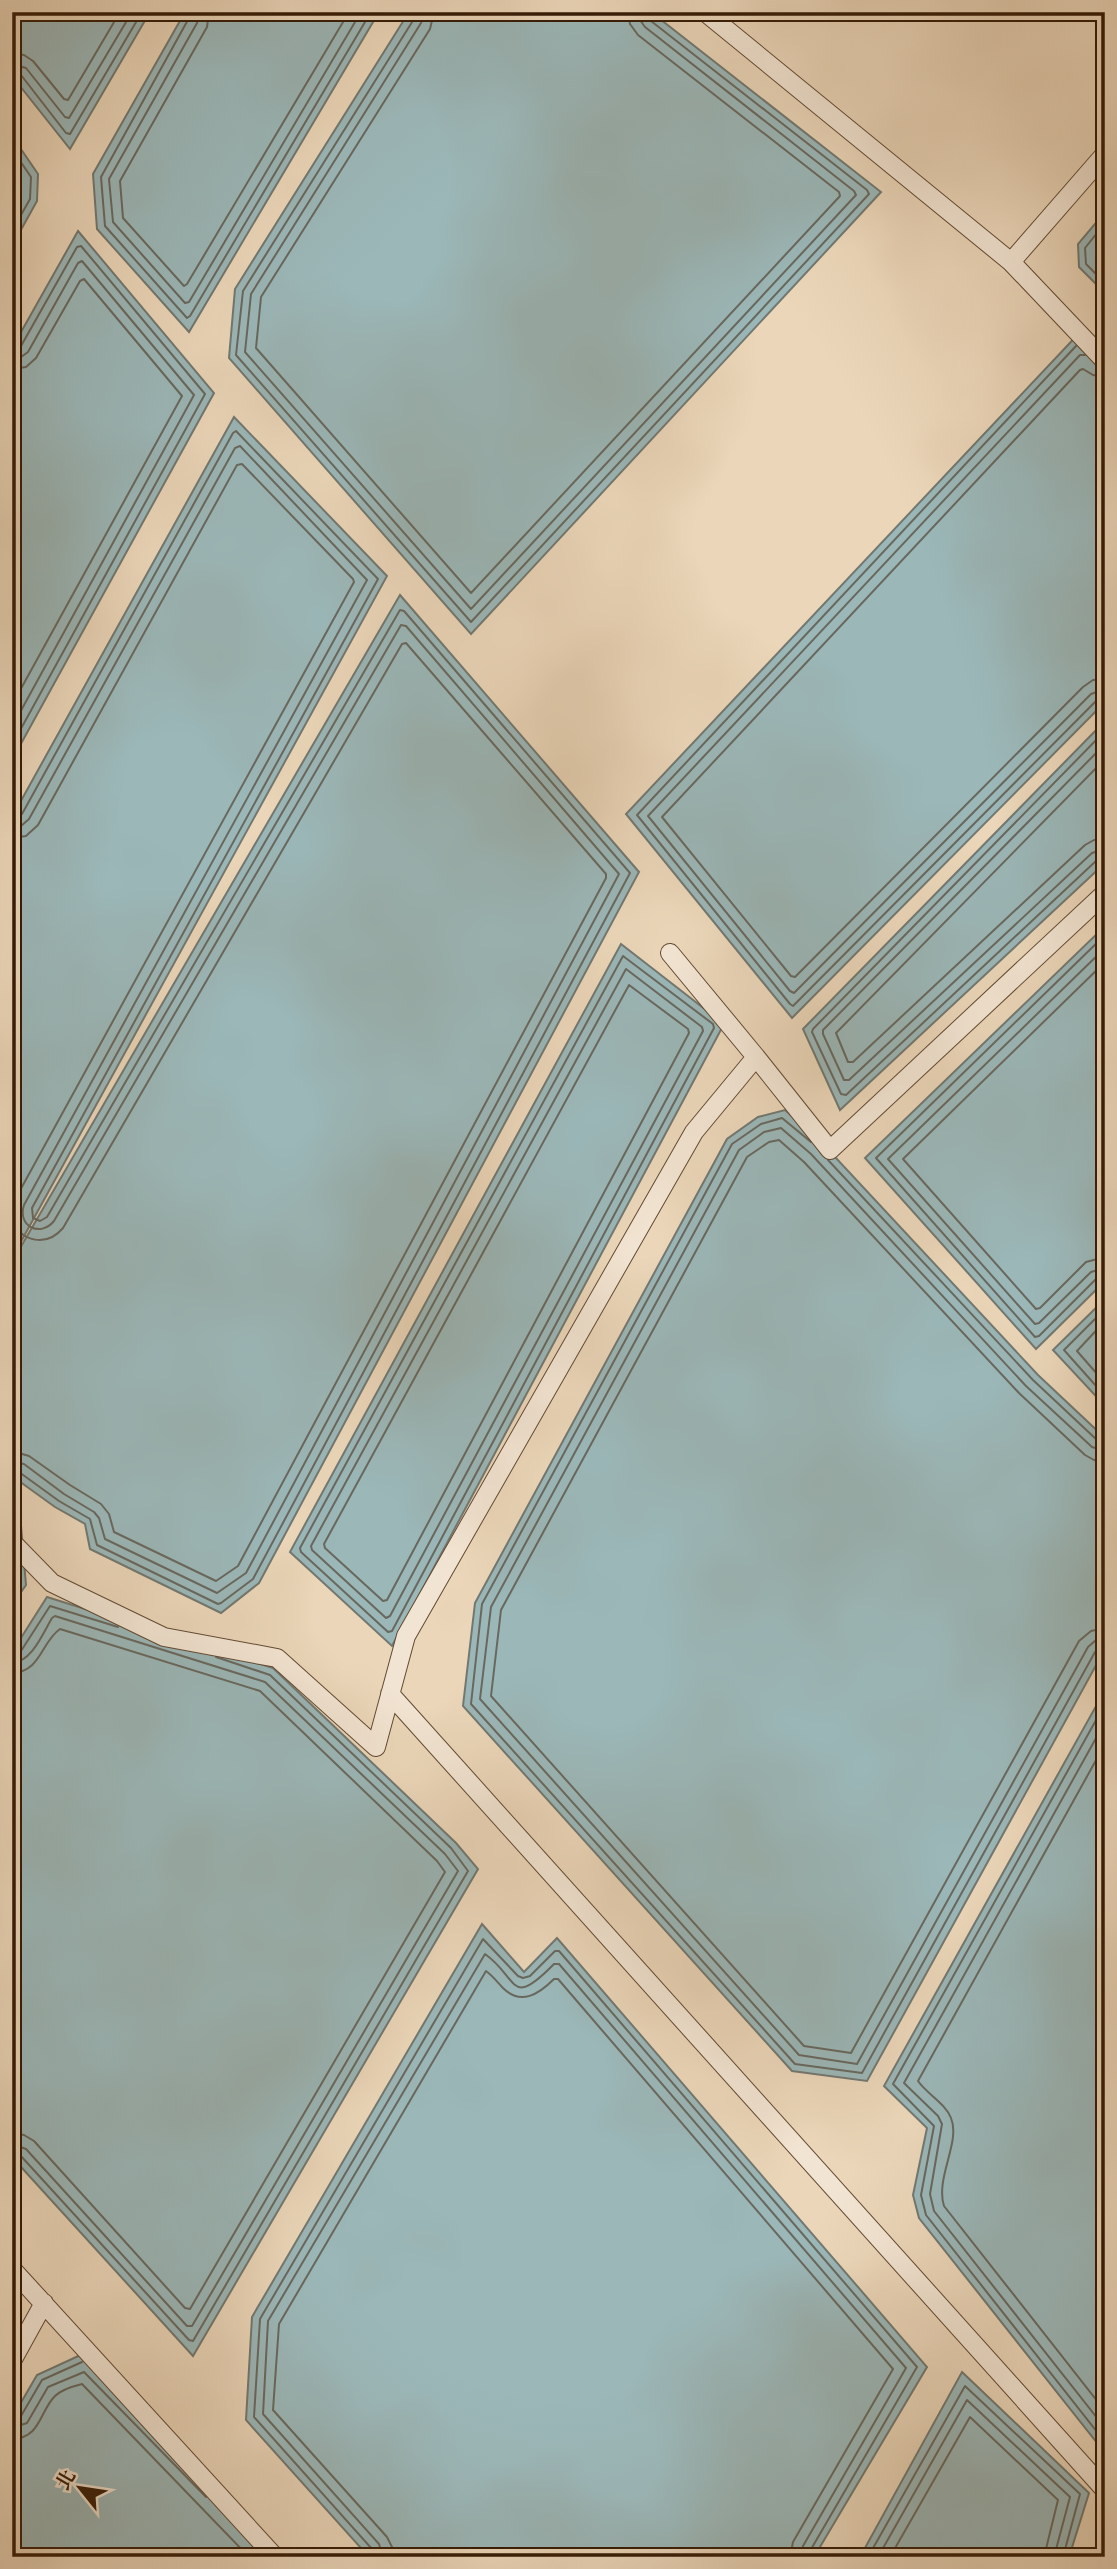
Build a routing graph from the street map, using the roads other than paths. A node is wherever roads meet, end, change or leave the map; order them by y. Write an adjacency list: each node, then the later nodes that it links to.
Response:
1 (705, 12): 3 (lane)
2 (1105, 154): 3 (lane)
3 (1012, 262): 4 (lane)
4 (1105, 360)
5 (1105, 893): 7 (lane)
6 (670, 953): 7 (lane)
7 (756, 1057): 9 (lane)
8 (12, 1542): 9 (lane)
9 (390, 1694): 13 (lane)
10 (12, 2269): 11 (lane)
11 (44, 2303): 12 (lane); 14 (lane)
12 (12, 2361)
13 (1105, 2490)
14 (275, 2557)

